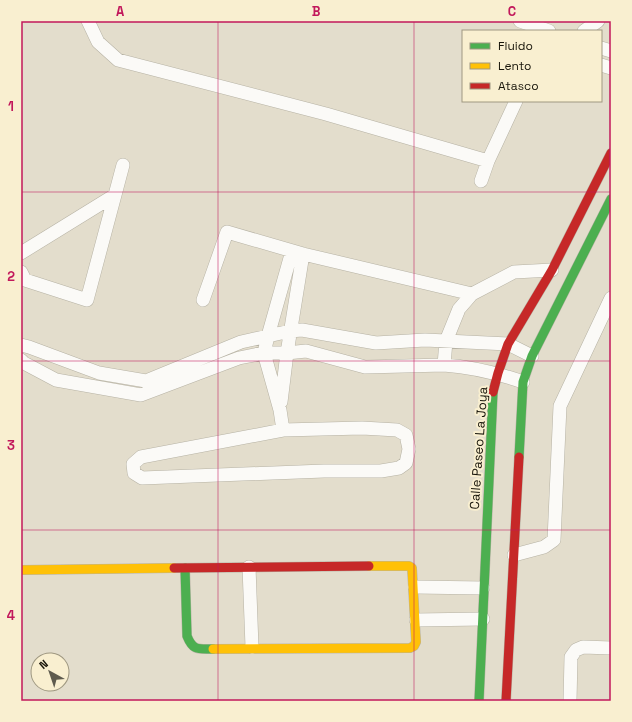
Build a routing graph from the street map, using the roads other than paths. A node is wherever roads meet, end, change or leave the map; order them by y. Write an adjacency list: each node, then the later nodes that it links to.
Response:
1 (88, 21): 8 (street)
2 (520, 21): 4 (street)
3 (598, 21): 5 (street)
4 (546, 30)
5 (585, 30)
6 (516, 102): 8 (street)
7 (611, 153): 15 (main road, Calle Paseo La Joya)
8 (488, 161): 10 (street)
9 (123, 164): 11 (street)
10 (481, 181)
11 (115, 195): 13 (street); 16 (street)
12 (611, 199): 27 (main road)
13 (21, 253)
14 (297, 253): 17 (street); 19 (street); 20 (street); 21 (street)
15 (552, 270): 17 (street); 23 (main road, Calle Paseo La Joya)
16 (22, 281)
17 (472, 294): 22 (street)
18 (611, 298): 36 (street)
19 (203, 300)
20 (290, 330): 21 (street); 22 (street); 26 (street)
21 (268, 336): 25 (street); 31 (street)
22 (446, 341): 23 (street); 29 (street)
23 (508, 344): 27 (street); 30 (main road, Calle Paseo La Joya)
24 (21, 345): 31 (street)
25 (264, 353): 26 (street); 33 (street); 34 (street)
26 (286, 353): 29 (street); 34 (street)
27 (532, 356): 32 (main road)
28 (21, 360): 33 (street)
29 (444, 365): 30 (street)
30 (498, 373): 32 (street); 41 (main road, Calle Paseo La Joya)
31 (146, 381): 33 (street)
32 (523, 382): 36 (main road)
33 (141, 395)
34 (280, 410): 35 (street)
35 (283, 430): 35 (street)
36 (514, 554): 47 (main road)
37 (249, 567): 38 (main road); 40 (main road); 44 (street)
38 (185, 568): 39 (main road); 44 (main road)
39 (21, 570)
40 (415, 587): 41 (street); 43 (main road)
41 (483, 588): 42 (main road, Calle Paseo La Joya)
42 (483, 619): 43 (street); 46 (main road, Calle Paseo La Joya)
43 (416, 620): 44 (main road)
44 (252, 647)
45 (611, 648): 48 (street)
46 (479, 701)
47 (506, 701)
48 (570, 701)

